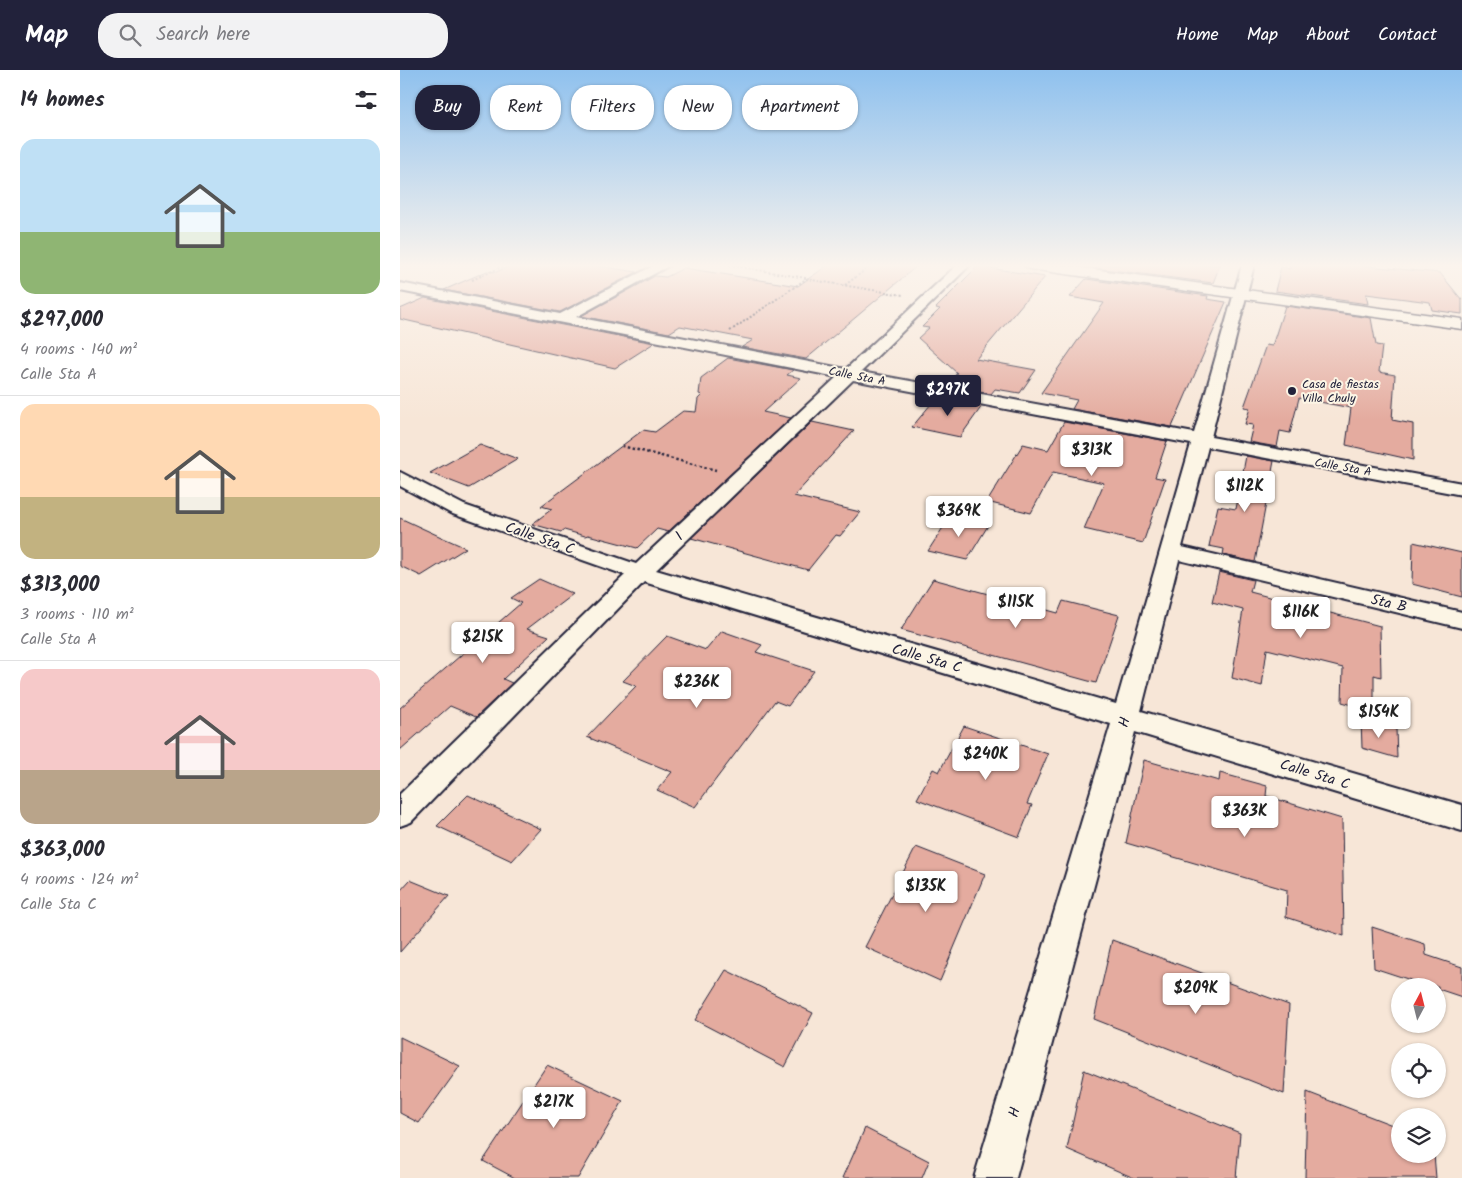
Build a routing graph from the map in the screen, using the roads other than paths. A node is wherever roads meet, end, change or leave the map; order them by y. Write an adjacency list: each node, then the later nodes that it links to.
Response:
1 (556, 317): 5 (street, Calle 5ta A)
2 (909, 317): 7 (street, I)
3 (1232, 317): 8 (street, H)
4 (1409, 317): 6 (street)
5 (563, 318): 7 (street, Calle 5ta A)
6 (1462, 324)
7 (848, 374): 8 (street, Calle 5ta A); 12 (street, I)
8 (1199, 440): 10 (street, Calle 5ta A); 11 (street, H)
9 (400, 478): 12 (street, Calle 5ta C)
10 (1462, 489)
11 (1169, 552): 13 (street, 5ta B); 14 (street, H)
12 (640, 573): 14 (street, Calle 5ta C); 15 (street, I)
13 (1462, 620)
14 (1126, 717): 16 (street, Calle 5ta C); 17 (street, H)
15 (400, 813)
16 (1462, 818)
17 (995, 1178)

